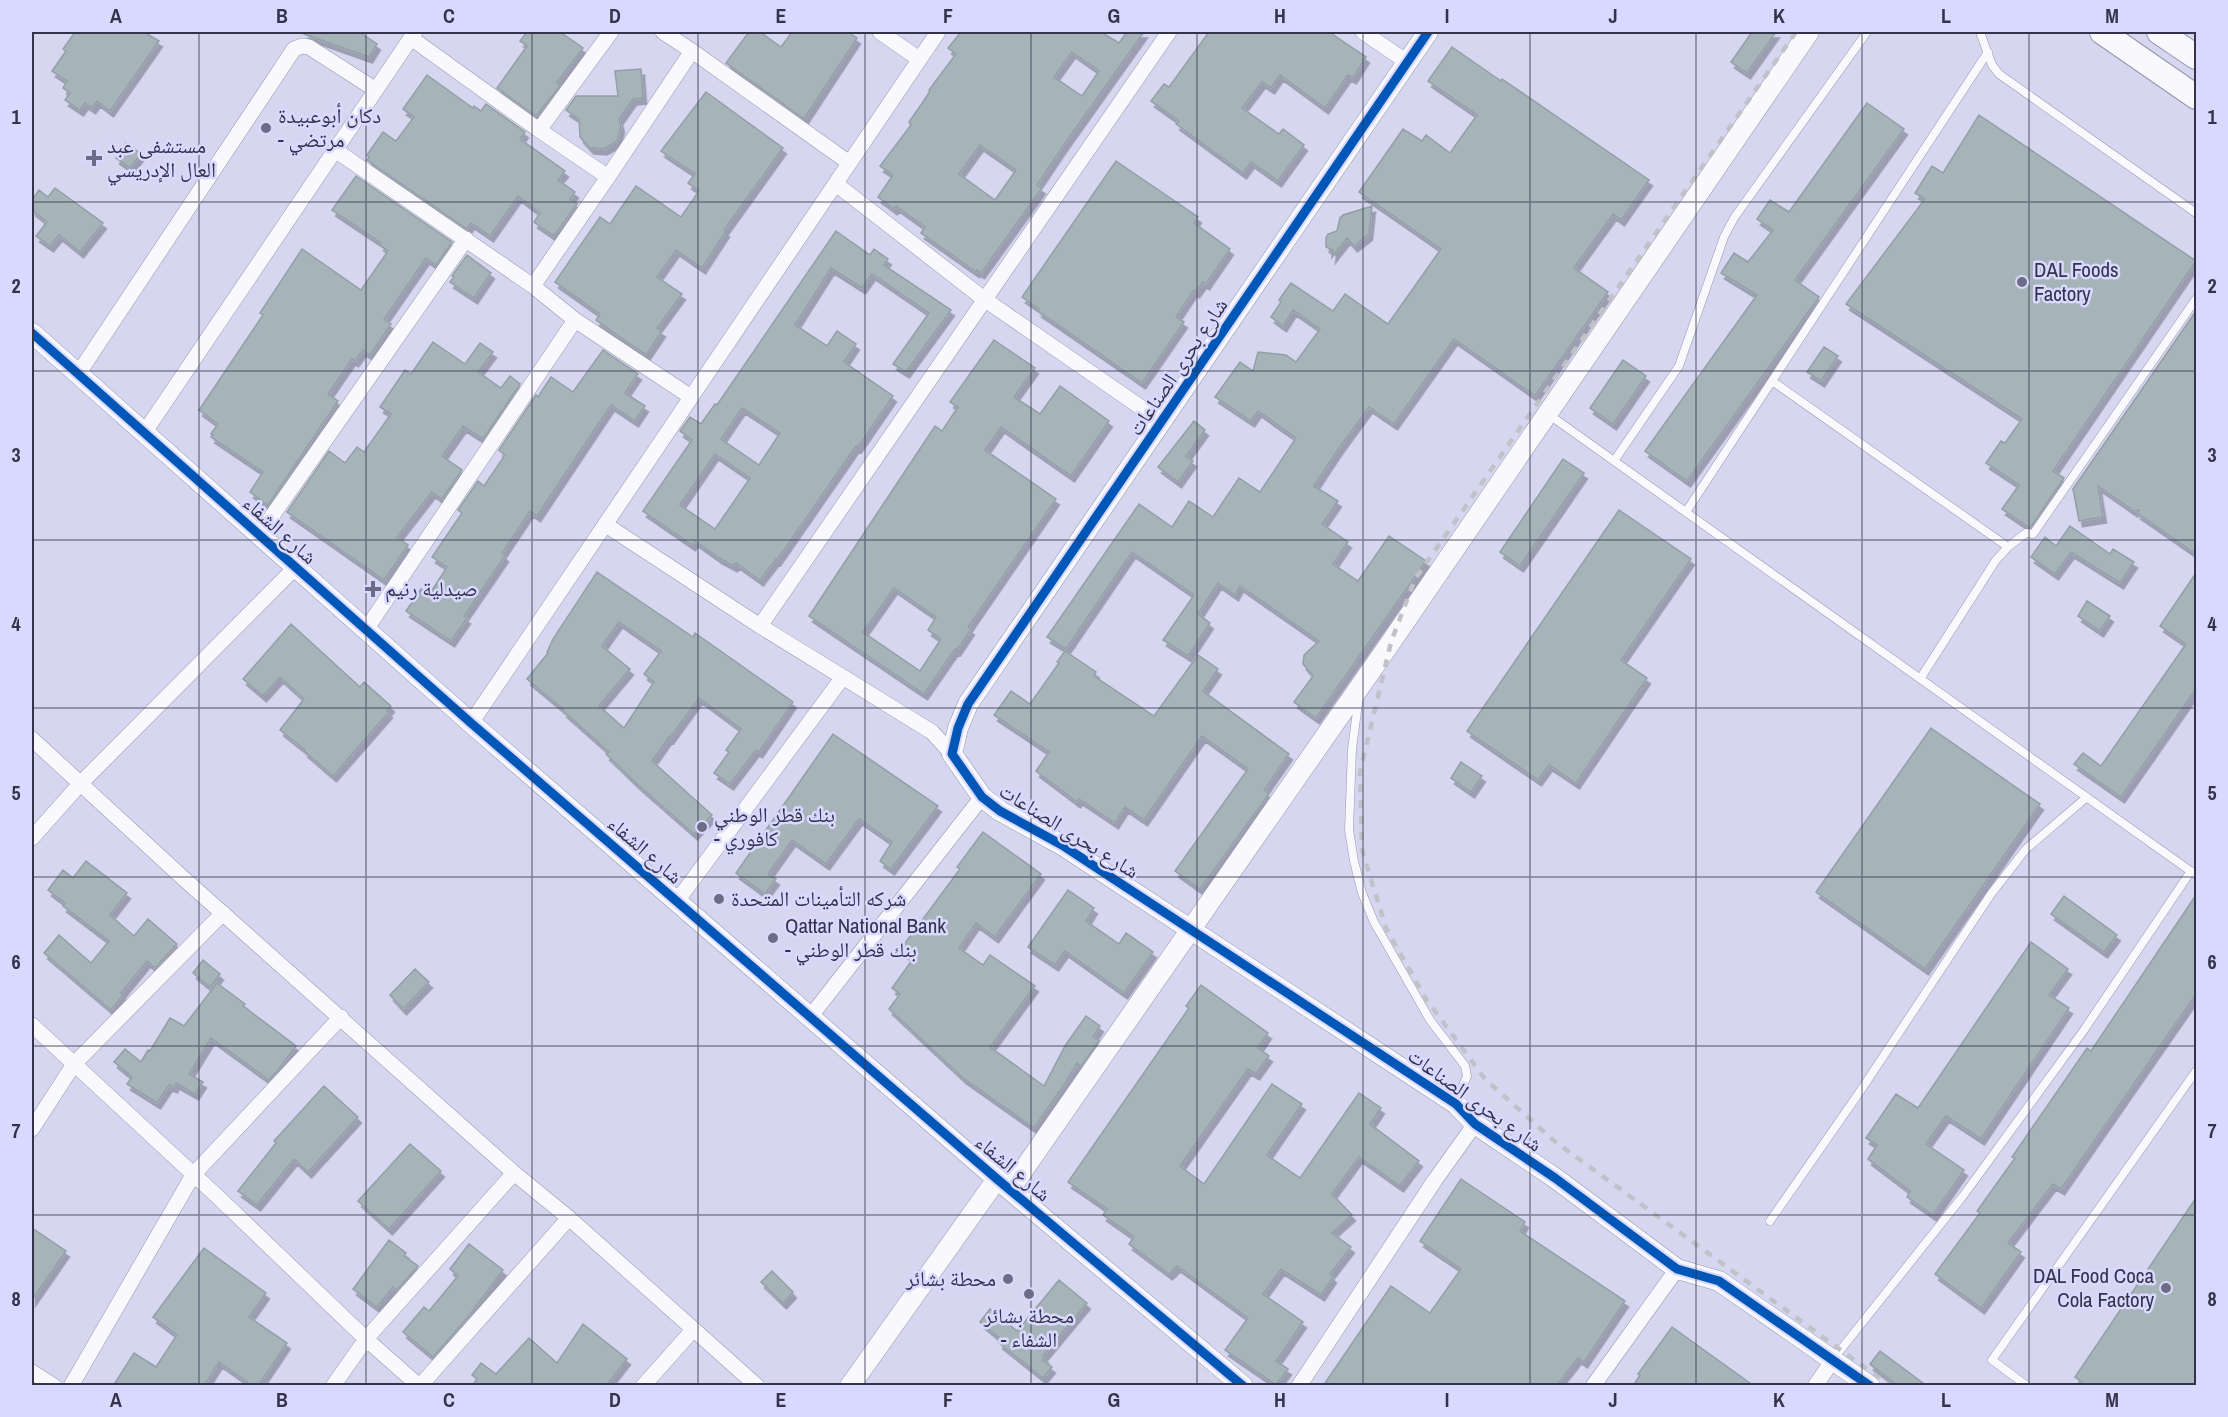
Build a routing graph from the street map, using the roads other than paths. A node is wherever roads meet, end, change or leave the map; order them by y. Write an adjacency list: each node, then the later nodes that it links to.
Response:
1 (611, 32): 21 (street)
2 (663, 32): 14 (street)
3 (880, 32): 17 (street)
4 (938, 32): 17 (street)
5 (1169, 32): 29 (street)
6 (1363, 32): 18 (street)
7 (1428, 32): 18 (street, شارع بحرى الصناعات)
8 (1809, 32): 36 (street)
9 (1867, 32): 39 (lane)
10 (1980, 32): 15 (lane)
11 (2102, 32): 20 (main road)
12 (2159, 32): 16 (main road)
13 (413, 34): 19 (street); 21 (street)
14 (692, 51): 23 (street); 24 (street)
15 (1988, 52): 26 (lane); 34 (lane)
16 (2196, 57)
17 (919, 59): 23 (street)
18 (1407, 62): 37 (street, شارع بحرى الصناعات)
19 (376, 90): 22 (street); 33 (street)
20 (2196, 97)
21 (539, 130): 24 (street)
22 (335, 150): 27 (street); 38 (street)
23 (848, 162): 25 (street)
24 (608, 177): 28 (street)
25 (836, 184): 29 (street); 35 (street)
26 (2196, 213)
27 (466, 239): 28 (street); 42 (street)
28 (533, 286): 31 (street)
29 (984, 299): 37 (street); 45 (street)
30 (2196, 299): 43 (lane)
31 (575, 320): 35 (street); 46 (street)
32 (32, 333): 33 (street, شارع الشفاء)
33 (78, 374): 38 (street, شارع الشفاء)
34 (1772, 381): 40 (lane); 43 (lane)
35 (690, 397): 41 (street)
36 (1548, 414): 39 (lane); 49 (street)
37 (1162, 422): 52 (street, شارع بحرى الصناعات)
38 (144, 433): 42 (street, شارع الشفاء)
39 (1614, 461): 40 (lane)
40 (1686, 512): 48 (lane)
41 (606, 525): 45 (street); 50 (street)
42 (258, 536): 44 (street, شارع الشفاء)
43 (2008, 547): 48 (lane)
44 (295, 568): 46 (street, شارع الشفاء); 53 (street)
45 (760, 626): 47 (street)
46 (365, 631): 50 (street, شارع الشفاء)
47 (843, 677): 52 (street); 58 (street)
48 (1920, 679): 55 (lane)
49 (1361, 686): 60 (street); 66 (lane)
50 (471, 723): 58 (street, شارع الشفاء)
51 (32, 739): 53 (street)
52 (952, 754): 54 (street, شارع بحرى الصناعات)
53 (80, 784): 56 (street); 59 (street)
54 (982, 797): 60 (street, شارع بحرى الصناعات); 62 (street)
55 (2087, 797): 57 (lane); 73 (lane)
56 (32, 838)
57 (2194, 873): 77 (lane)
58 (677, 901): 62 (street, شارع الشفاء)
59 (223, 913): 61 (street); 64 (street)
60 (1190, 929): 66 (street, شارع بحرى الصناعات); 71 (street)
61 (340, 1017): 69 (street); 70 (street)
62 (810, 1017): 71 (street, شارع الشفاء)
63 (32, 1025): 64 (street)
64 (74, 1064): 68 (street); 70 (street)
65 (2196, 1071): 91 (lane)
66 (1456, 1104): 67 (street, شارع بحرى الصناعات)
67 (1475, 1124): 74 (street, شارع بحرى الصناعات); 87 (street)
68 (32, 1129)
69 (514, 1173): 72 (street); 76 (street)
70 (193, 1176): 76 (street); 80 (street)
71 (1004, 1184): 85 (street); 86 (street, شارع الشفاء)
72 (569, 1218): 75 (street); 82 (street)
73 (1770, 1221)
74 (1677, 1269): 77 (street, شارع بحرى الصناعات); 88 (street)
75 (693, 1330): 83 (street); 84 (street)
76 (366, 1339): 81 (street); 82 (street)
77 (1833, 1360): 89 (street); 90 (street, شارع بحرى الصناعات)
78 (32, 1372): 79 (street)
79 (54, 1386)
80 (70, 1386)
81 (333, 1386)
82 (419, 1386)
83 (643, 1386)
84 (757, 1386)
85 (850, 1386)
86 (1243, 1386)
87 (1299, 1386)
88 (1593, 1386)
89 (1815, 1386)
90 (1870, 1386)
91 (2027, 1386)

